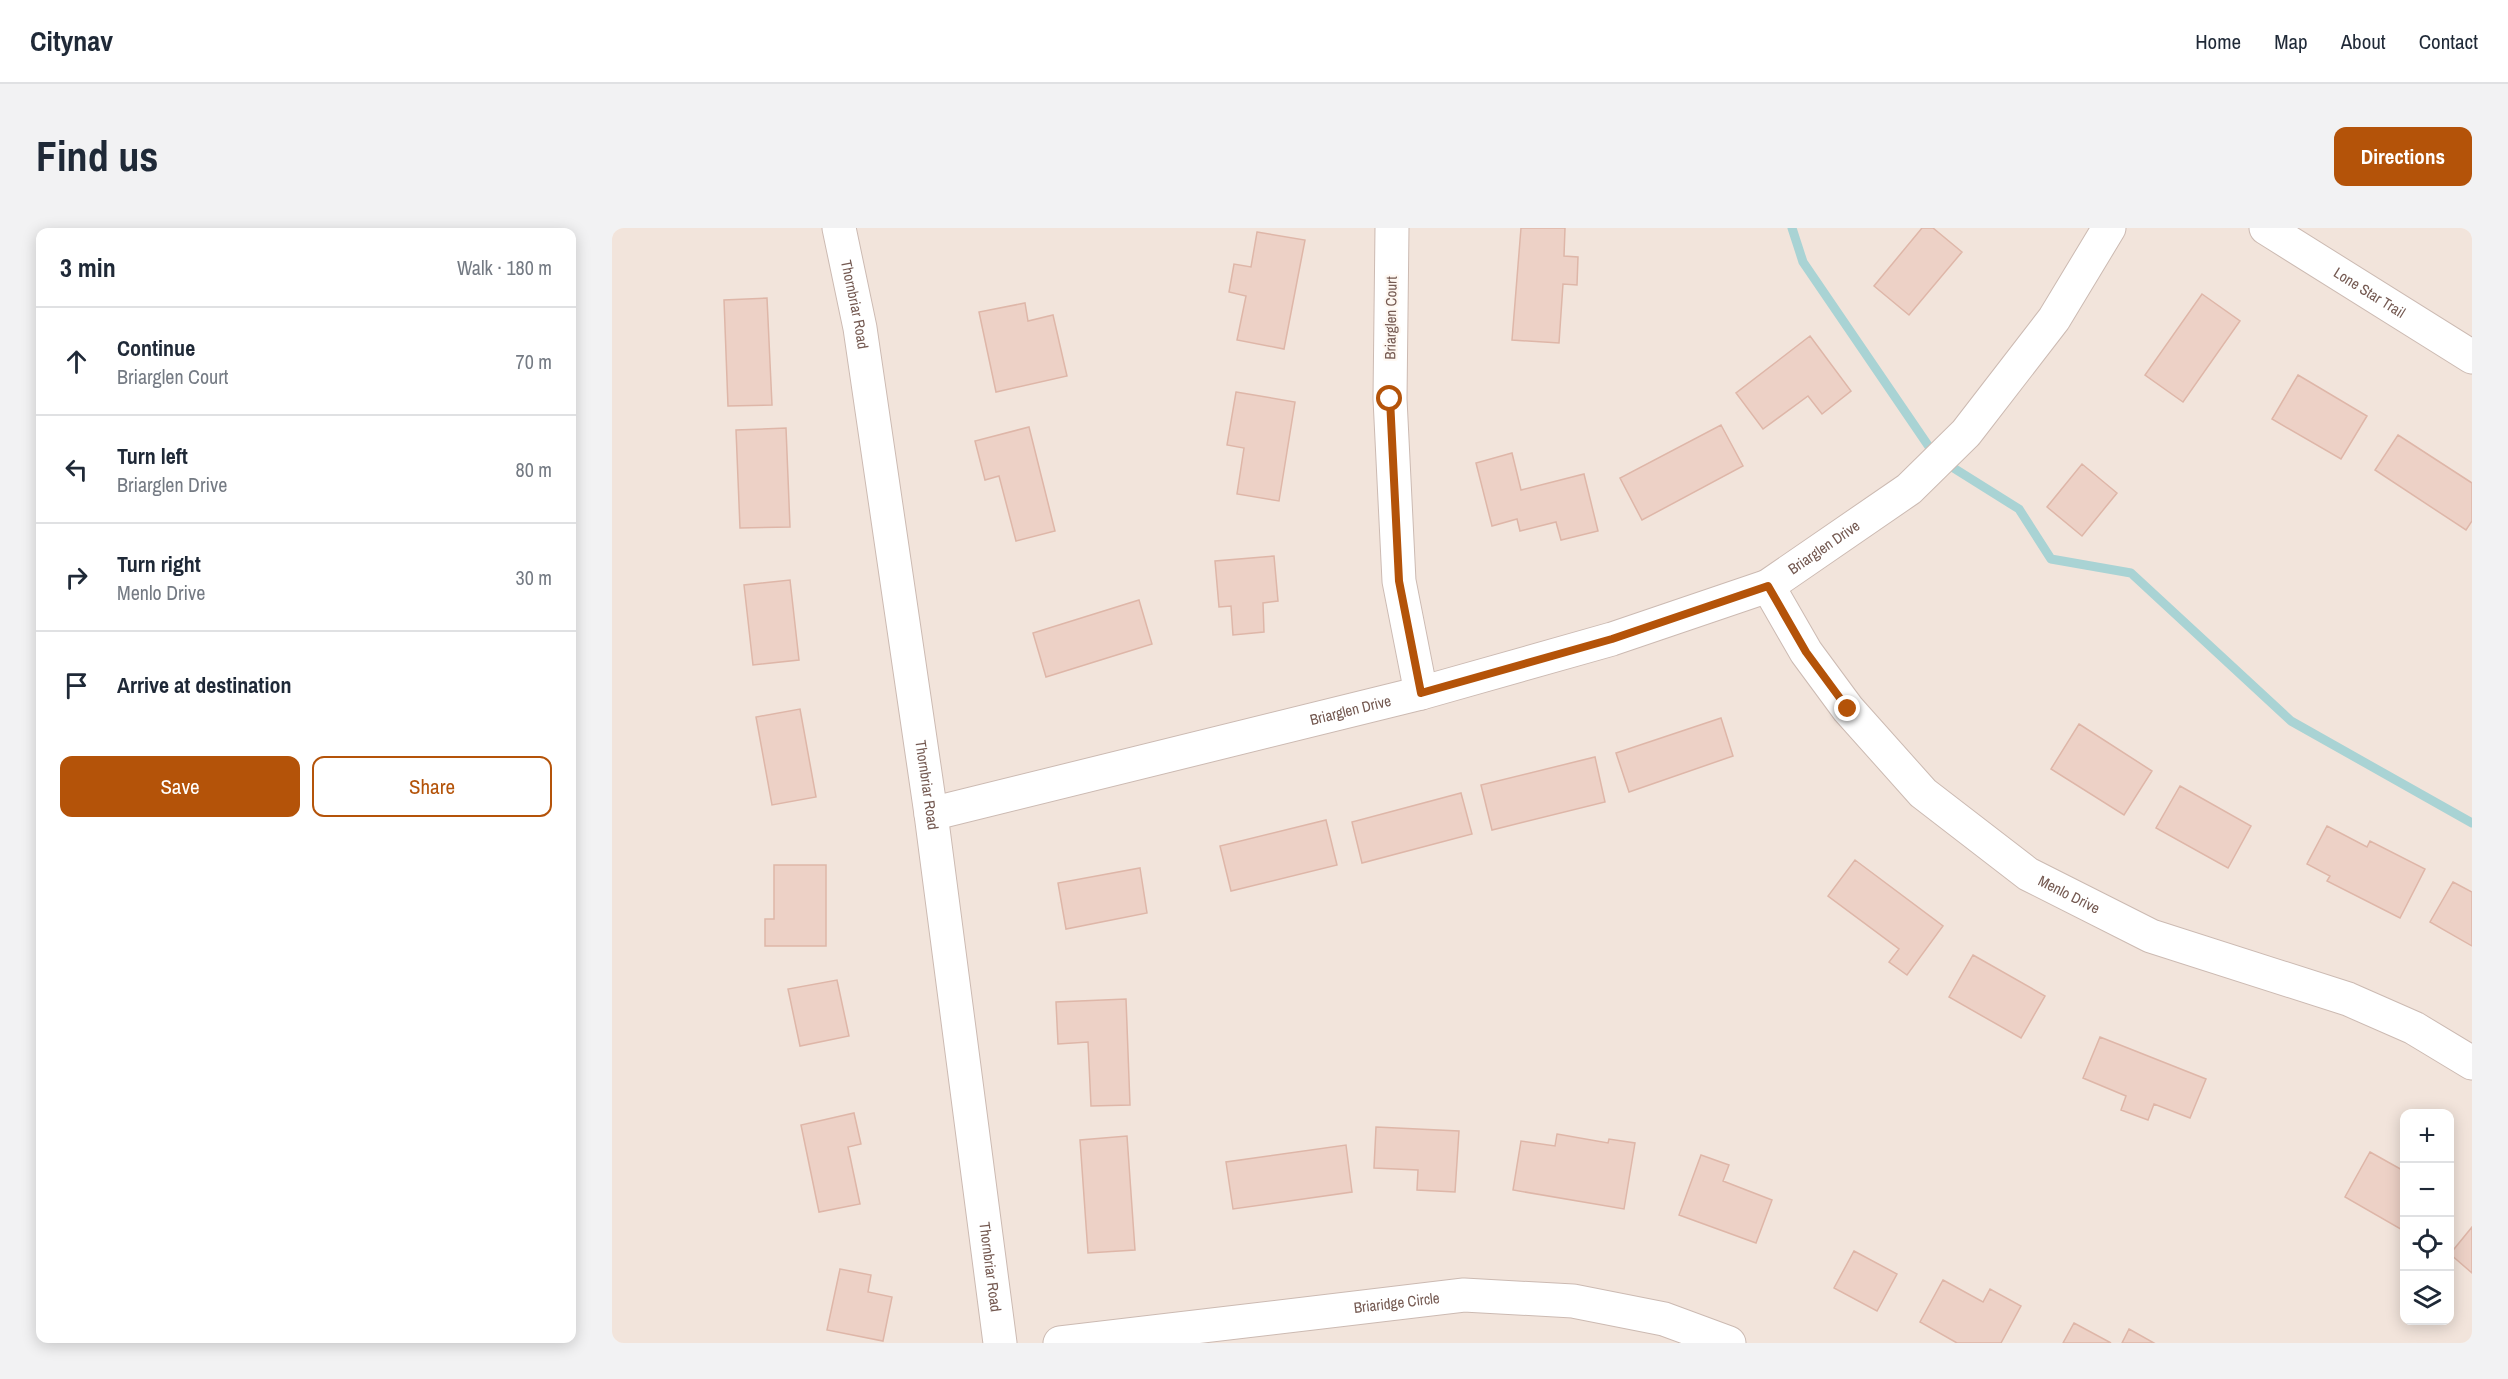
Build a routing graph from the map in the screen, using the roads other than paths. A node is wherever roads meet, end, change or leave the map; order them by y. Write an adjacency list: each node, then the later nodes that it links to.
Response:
1 (839, 228): 8 (street, Thornbriar Road)
2 (1392, 228): 7 (street, Briarglen Court)
3 (2109, 228): 6 (street, Briarglen Drive)
4 (2266, 228): 5 (street, Lone Star Trail)
5 (2472, 357)
6 (1768, 586): 7 (street, Briarglen Drive); 9 (street, Menlo Drive)
7 (1421, 693): 8 (street, Briarglen Drive)
8 (931, 814): 10 (street, Thornbriar Road)
9 (2472, 1063)
10 (1000, 1343)
11 (1060, 1343): 12 (street, Briaridge Circle)
12 (1729, 1343)

